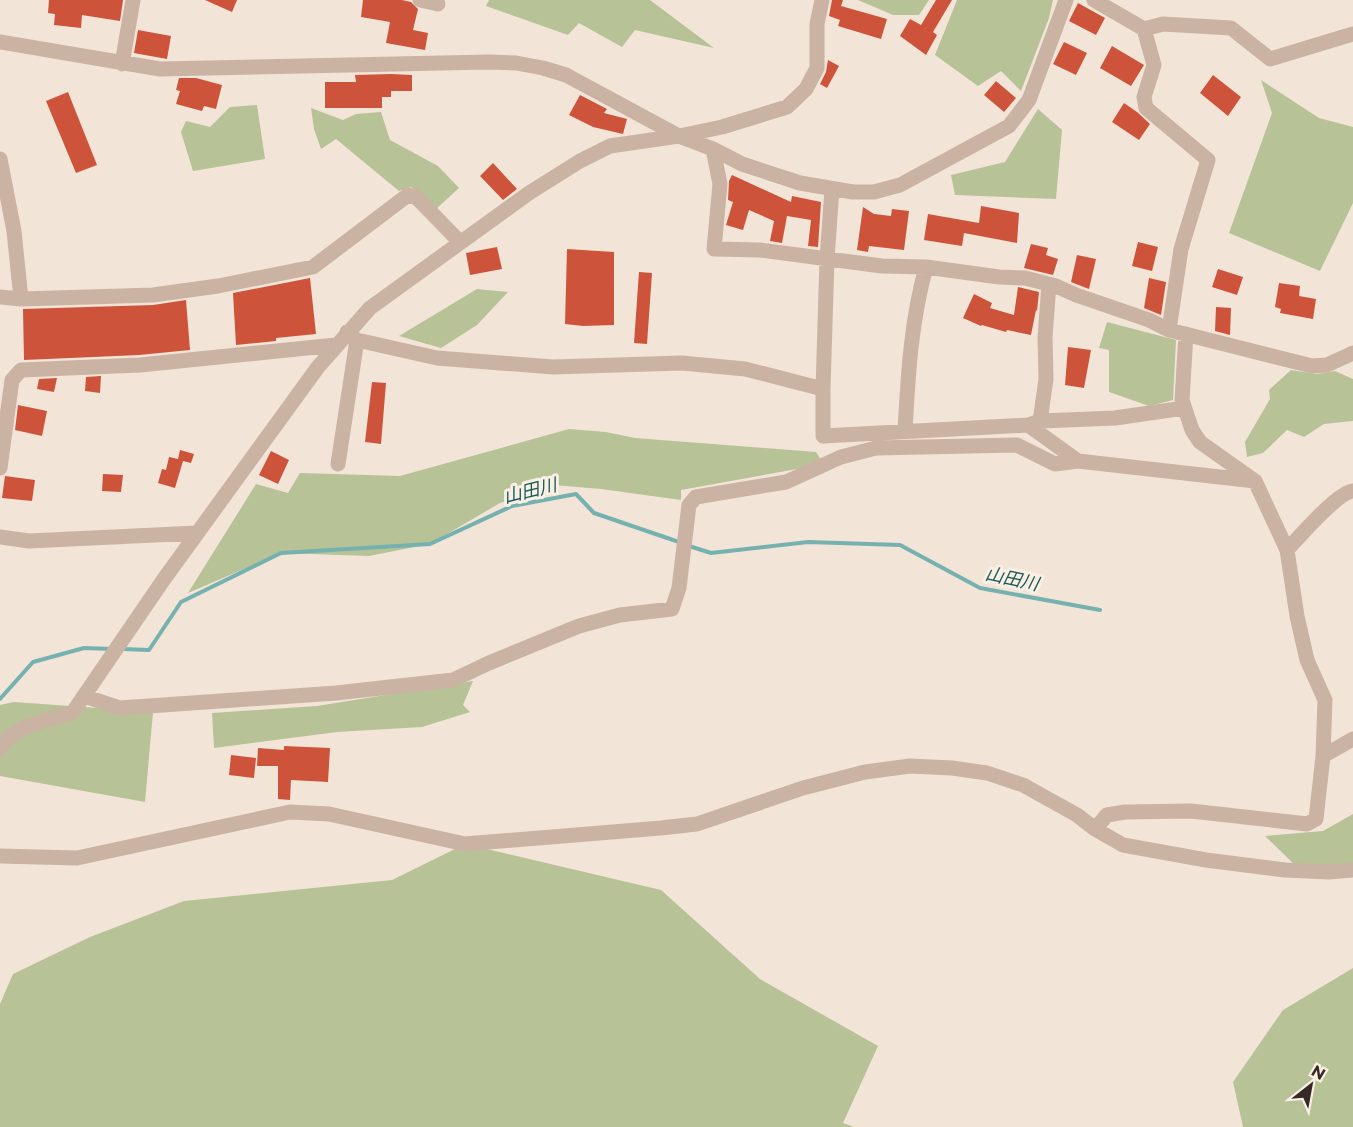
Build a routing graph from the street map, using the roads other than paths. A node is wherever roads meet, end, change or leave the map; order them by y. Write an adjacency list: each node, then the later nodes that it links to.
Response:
1 (133, 0): 10 (street)
2 (420, 0): 6 (street)
3 (822, 0): 11 (street)
4 (1066, 0): 14 (street)
5 (1094, 0): 7 (street)
6 (438, 4)
7 (1144, 29): 8 (street); 21 (street)
8 (1353, 34)
9 (0, 42): 10 (street)
10 (122, 64): 11 (street)
11 (679, 136): 12 (street); 15 (street)
12 (713, 149): 14 (street); 16 (street)
13 (0, 159): 20 (street)
14 (832, 189): 16 (street)
15 (460, 242): 20 (street); 23 (street)
16 (827, 259): 17 (street); 26 (street)
17 (927, 267): 18 (street); 29 (street)
18 (1049, 284): 21 (street); 28 (street)
19 (0, 297): 20 (street)
20 (21, 299)
21 (1169, 330): 22 (street)
22 (1186, 334): 25 (street); 27 (street)
23 (352, 336): 24 (street); 26 (street); 31 (street)
24 (336, 345): 32 (street); 35 (street)
25 (1353, 353)
26 (823, 389): 29 (street)
27 (1185, 408): 28 (street); 33 (street)
28 (1034, 423): 29 (street); 30 (street)
29 (905, 431)
30 (1078, 461): 33 (street); 38 (street)
31 (338, 464)
32 (0, 468)
33 (1255, 482): 37 (street)
34 (1353, 491): 37 (street)
35 (197, 533): 36 (street); 38 (street)
36 (0, 537)
37 (1287, 550): 41 (street)
38 (84, 696): 40 (street)
39 (1353, 740): 41 (street)
40 (0, 748)
41 (1323, 756): 42 (street)
42 (1095, 829): 43 (street); 44 (street)
43 (0, 856)
44 (1353, 870)

